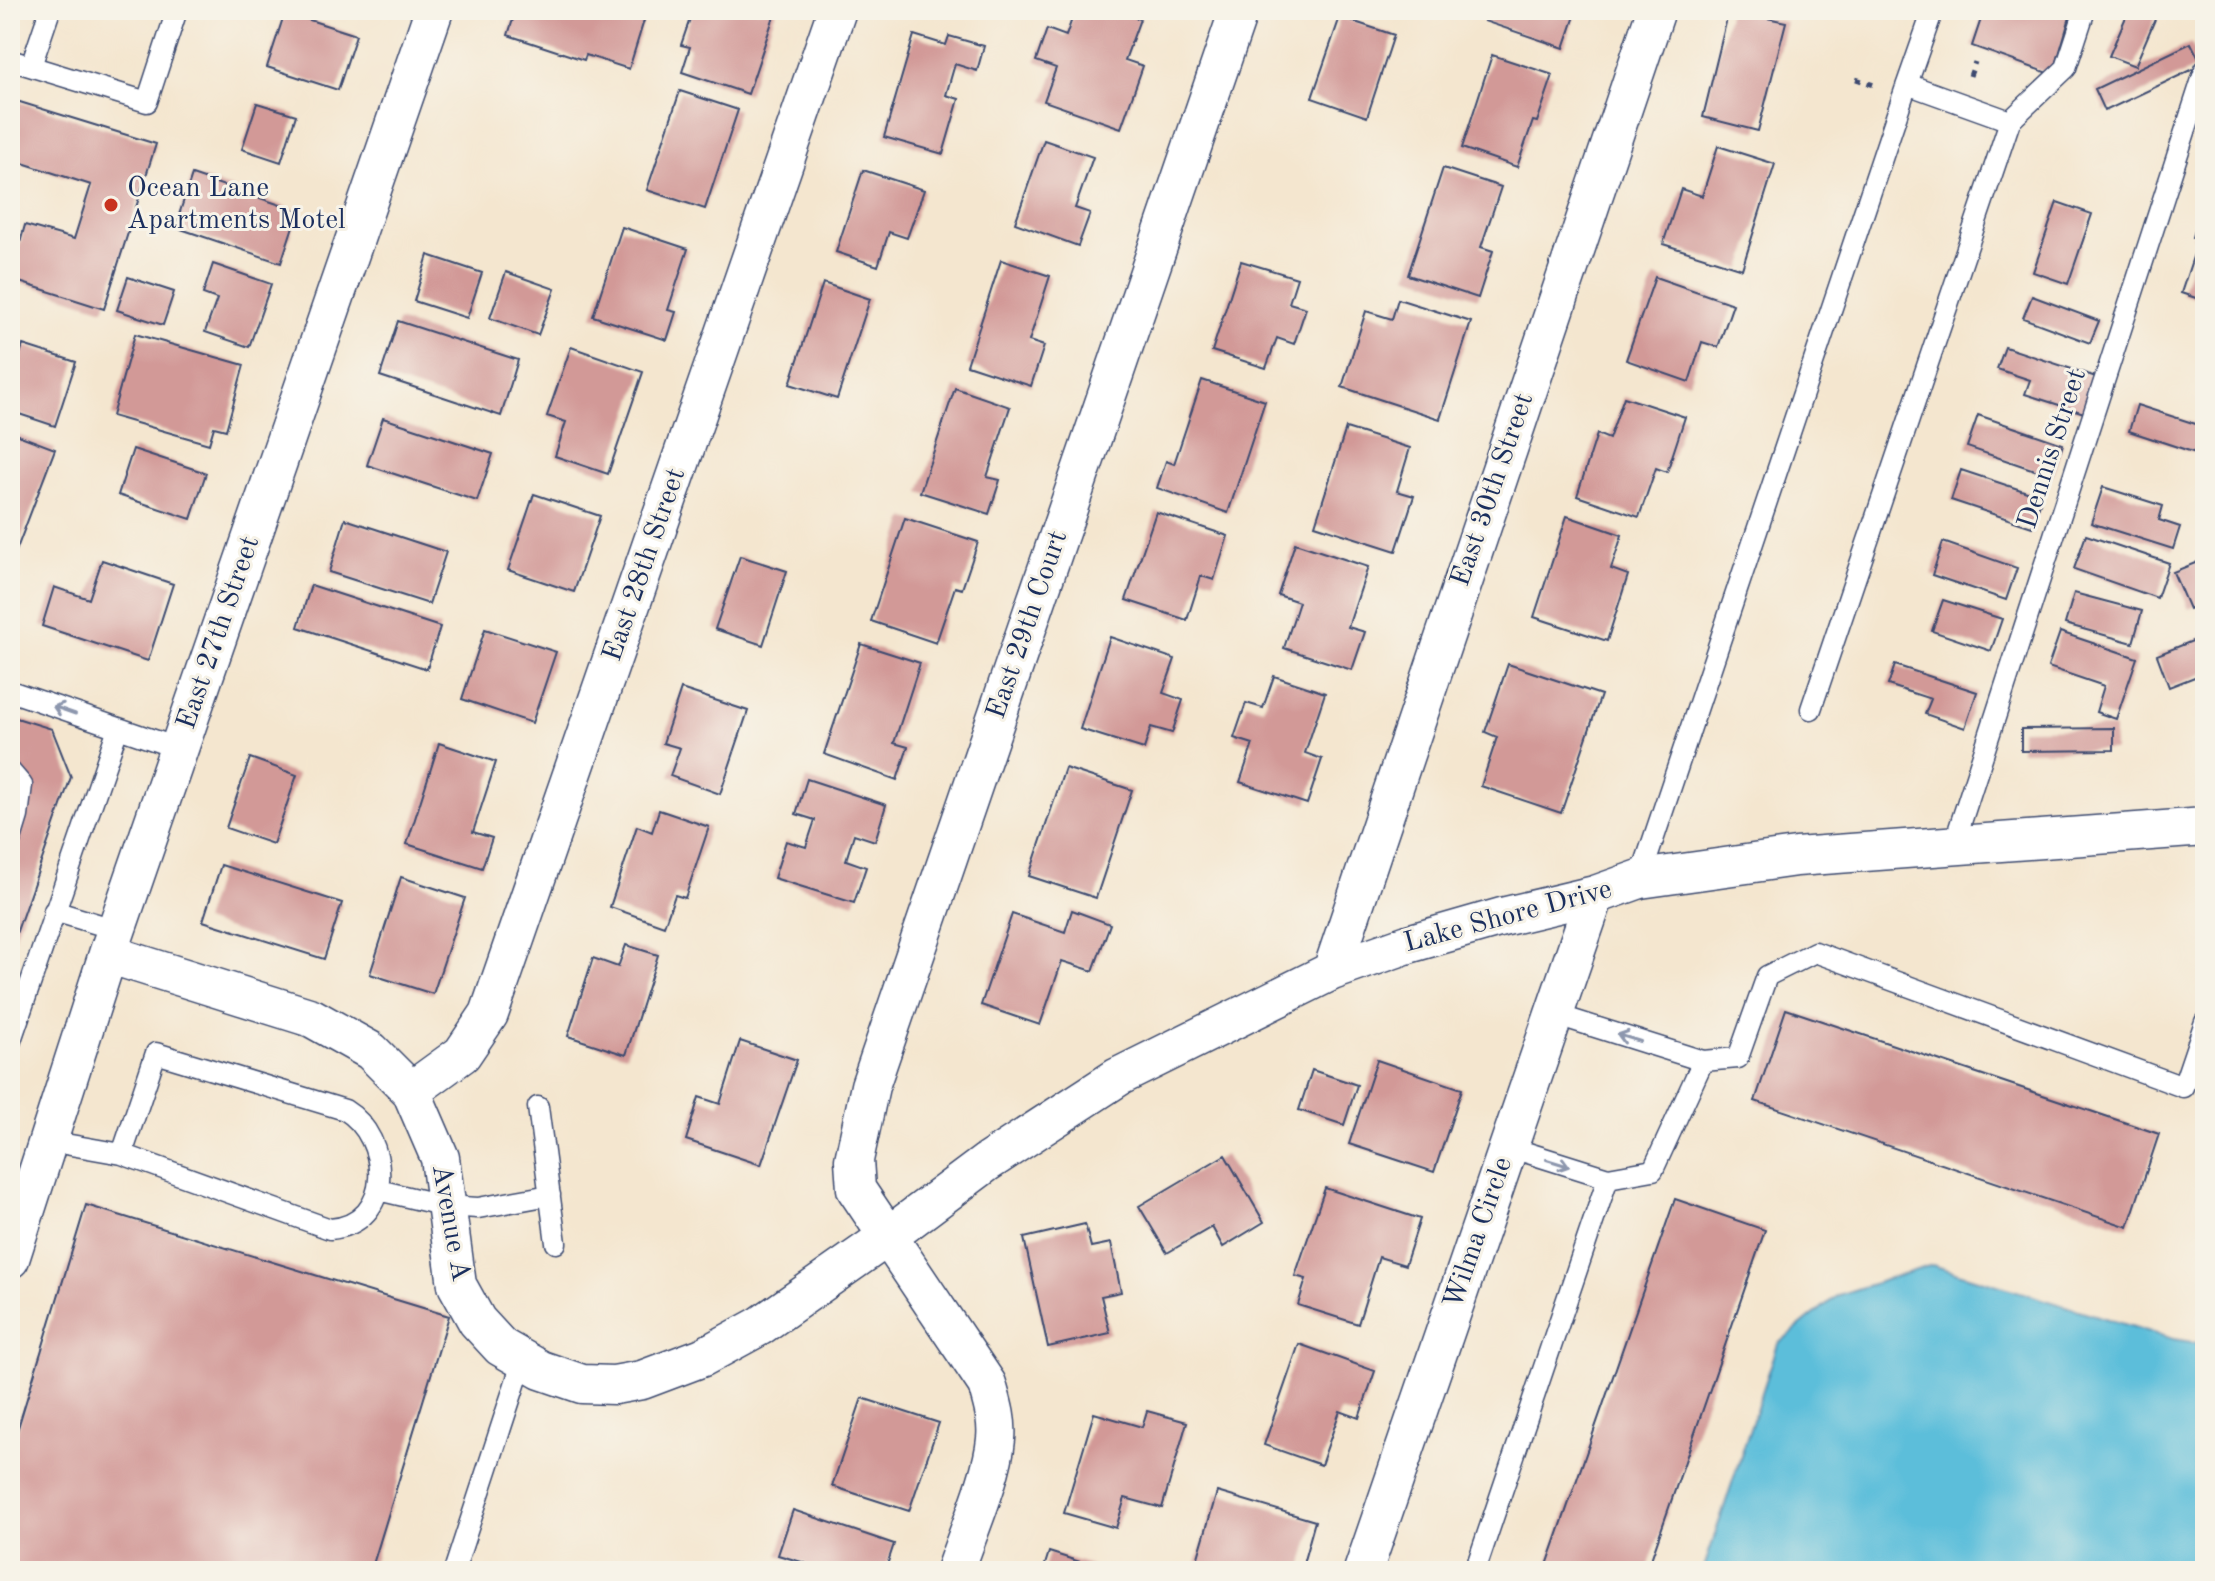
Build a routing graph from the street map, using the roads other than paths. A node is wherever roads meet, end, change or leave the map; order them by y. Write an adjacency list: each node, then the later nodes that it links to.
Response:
1 (50, 10): 10 (lane)
2 (177, 10): 10 (lane)
3 (434, 10): 17 (street, East 27th Street)
4 (837, 10): 31 (street, East 28th Street)
5 (1239, 10): 40 (street, East 29th Court)
6 (1656, 10): 26 (street, East 30th Street)
7 (1933, 10): 12 (lane)
8 (2085, 10): 13 (lane)
9 (10, 60): 10 (lane)
10 (31, 66)
11 (2205, 70): 21 (lane, Dennis Street)
12 (1907, 84): 13 (lane); 22 (lane)
13 (2010, 121): 15 (lane)
14 (10, 691): 16 (lane, one-way to 14)
15 (1811, 709)
16 (118, 728): 17 (lane); 24 (lane)
17 (180, 749): 25 (street, East 27th Street)
18 (10, 771): 20 (lane)
19 (2205, 827): 21 (street, Lake Shore Drive)
20 (10, 842)
21 (1954, 844): 22 (street, Lake Shore Drive)
22 (1640, 879): 23 (street, Lake Shore Drive)
23 (1595, 895): 26 (street, Lake Shore Drive); 27 (street, Wilma Circle)
24 (54, 911): 25 (lane); 29 (lane)
25 (113, 942): 31 (street, Avenue A); 33 (street, East 27th Street)
26 (1332, 971): 40 (street, Lake Shore Drive)
27 (1554, 1014): 30 (lane, one-way to 27); 34 (street, Wilma Circle)
28 (2205, 1022): 30 (lane)
29 (10, 1043)
30 (1703, 1061): 36 (lane)
31 (411, 1091): 39 (street, Avenue A)
32 (538, 1107): 38 (lane)
33 (48, 1141): 35 (lane); 41 (street, East 27th Street)
34 (1509, 1147): 36 (lane, one-way to 36); 46 (street, Wilma Circle)
35 (122, 1154): 37 (lane); 37 (lane)
36 (1608, 1178): 47 (lane)
37 (378, 1190): 39 (lane)
38 (550, 1195): 39 (lane); 42 (lane)
39 (446, 1206): 43 (street, Avenue A)
40 (887, 1237): 43 (street, Avenue A); 45 (street)
41 (13, 1240)
42 (556, 1243)
43 (523, 1360): 44 (lane)
44 (454, 1571)
45 (955, 1571)
46 (1363, 1571)
47 (1475, 1571)

